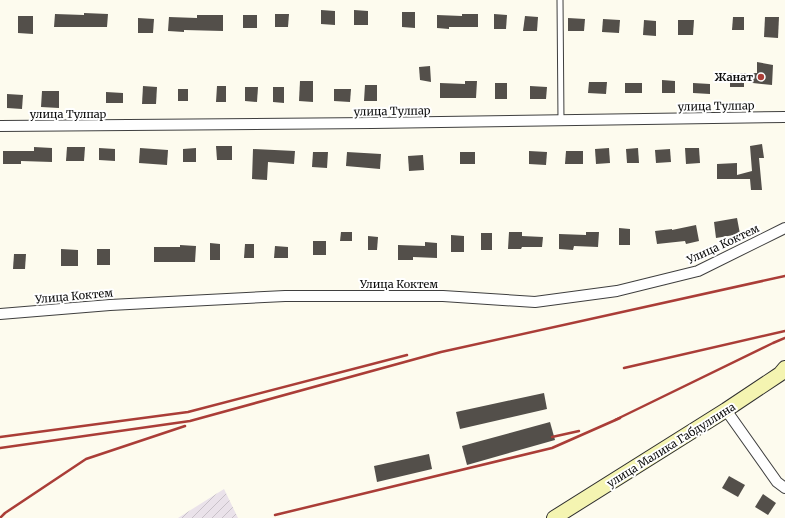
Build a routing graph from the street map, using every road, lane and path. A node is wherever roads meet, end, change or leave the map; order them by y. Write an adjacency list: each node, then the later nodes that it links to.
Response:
1 (560, 0): 3 (lane)
2 (785, 117): 3 (street, улица Тулпар)
3 (561, 120): 4 (street, улица Тулпар)
4 (0, 126)
5 (785, 228): 6 (street, Улица Коктем)
6 (0, 314)
7 (785, 368): 8 (main road, улица Малика Габдуллина)
8 (726, 410): 9 (street); 10 (main road, улица Малика Габдуллина)
9 (785, 488)
10 (554, 518)

